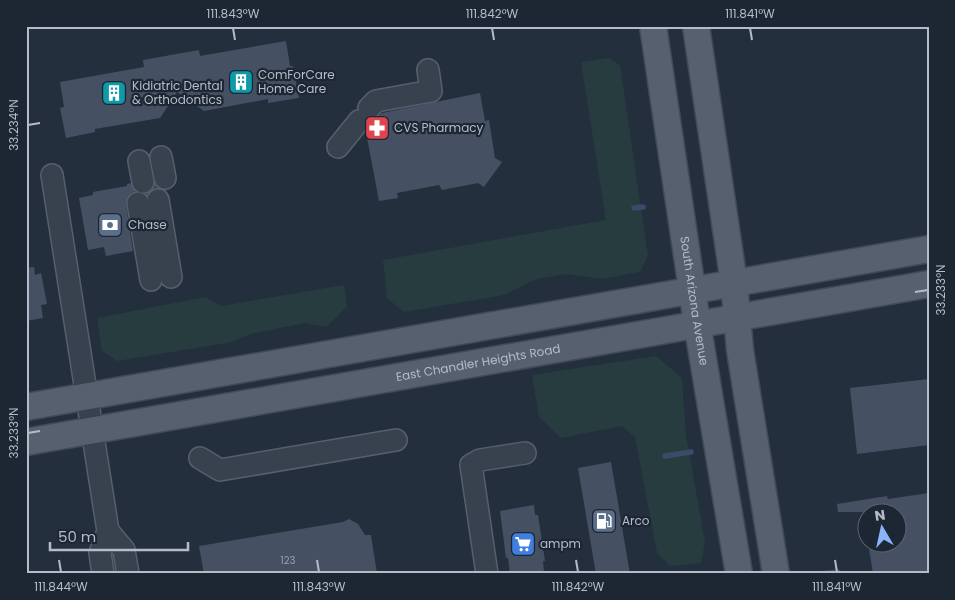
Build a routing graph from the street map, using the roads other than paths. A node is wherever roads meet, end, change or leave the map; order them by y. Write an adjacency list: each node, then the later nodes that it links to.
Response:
1 (653, 26): 10 (main road, South Arizona Avenue)
2 (696, 26): 8 (main road)
3 (428, 70): 4 (street)
4 (338, 147)
5 (52, 175): 14 (street)
6 (151, 191): 6 (street); 6 (street)
7 (929, 249): 8 (main road)
8 (734, 284): 10 (main road); 11 (main road)
9 (929, 284): 11 (main road, East Chandler Heights Road)
10 (693, 291): 12 (main road, South Arizona Avenue); 13 (main road)
11 (736, 316): 12 (main road, East Chandler Heights Road); 27 (main road)
12 (697, 324): 16 (main road, East Chandler Heights Road); 26 (main road, South Arizona Avenue)
13 (186, 380): 14 (main road); 16 (main road)
14 (88, 396): 15 (main road); 17 (street)
15 (26, 407)
16 (192, 412): 17 (main road, East Chandler Heights Road)
17 (92, 430): 19 (main road, East Chandler Heights Road); 22 (street)
18 (396, 440): 21 (street)
19 (26, 442)
20 (525, 453): 25 (street)
21 (200, 458)
22 (108, 531): 23 (street); 24 (street)
23 (103, 574)
24 (128, 574)
25 (488, 574)
26 (739, 574)
27 (776, 574)

